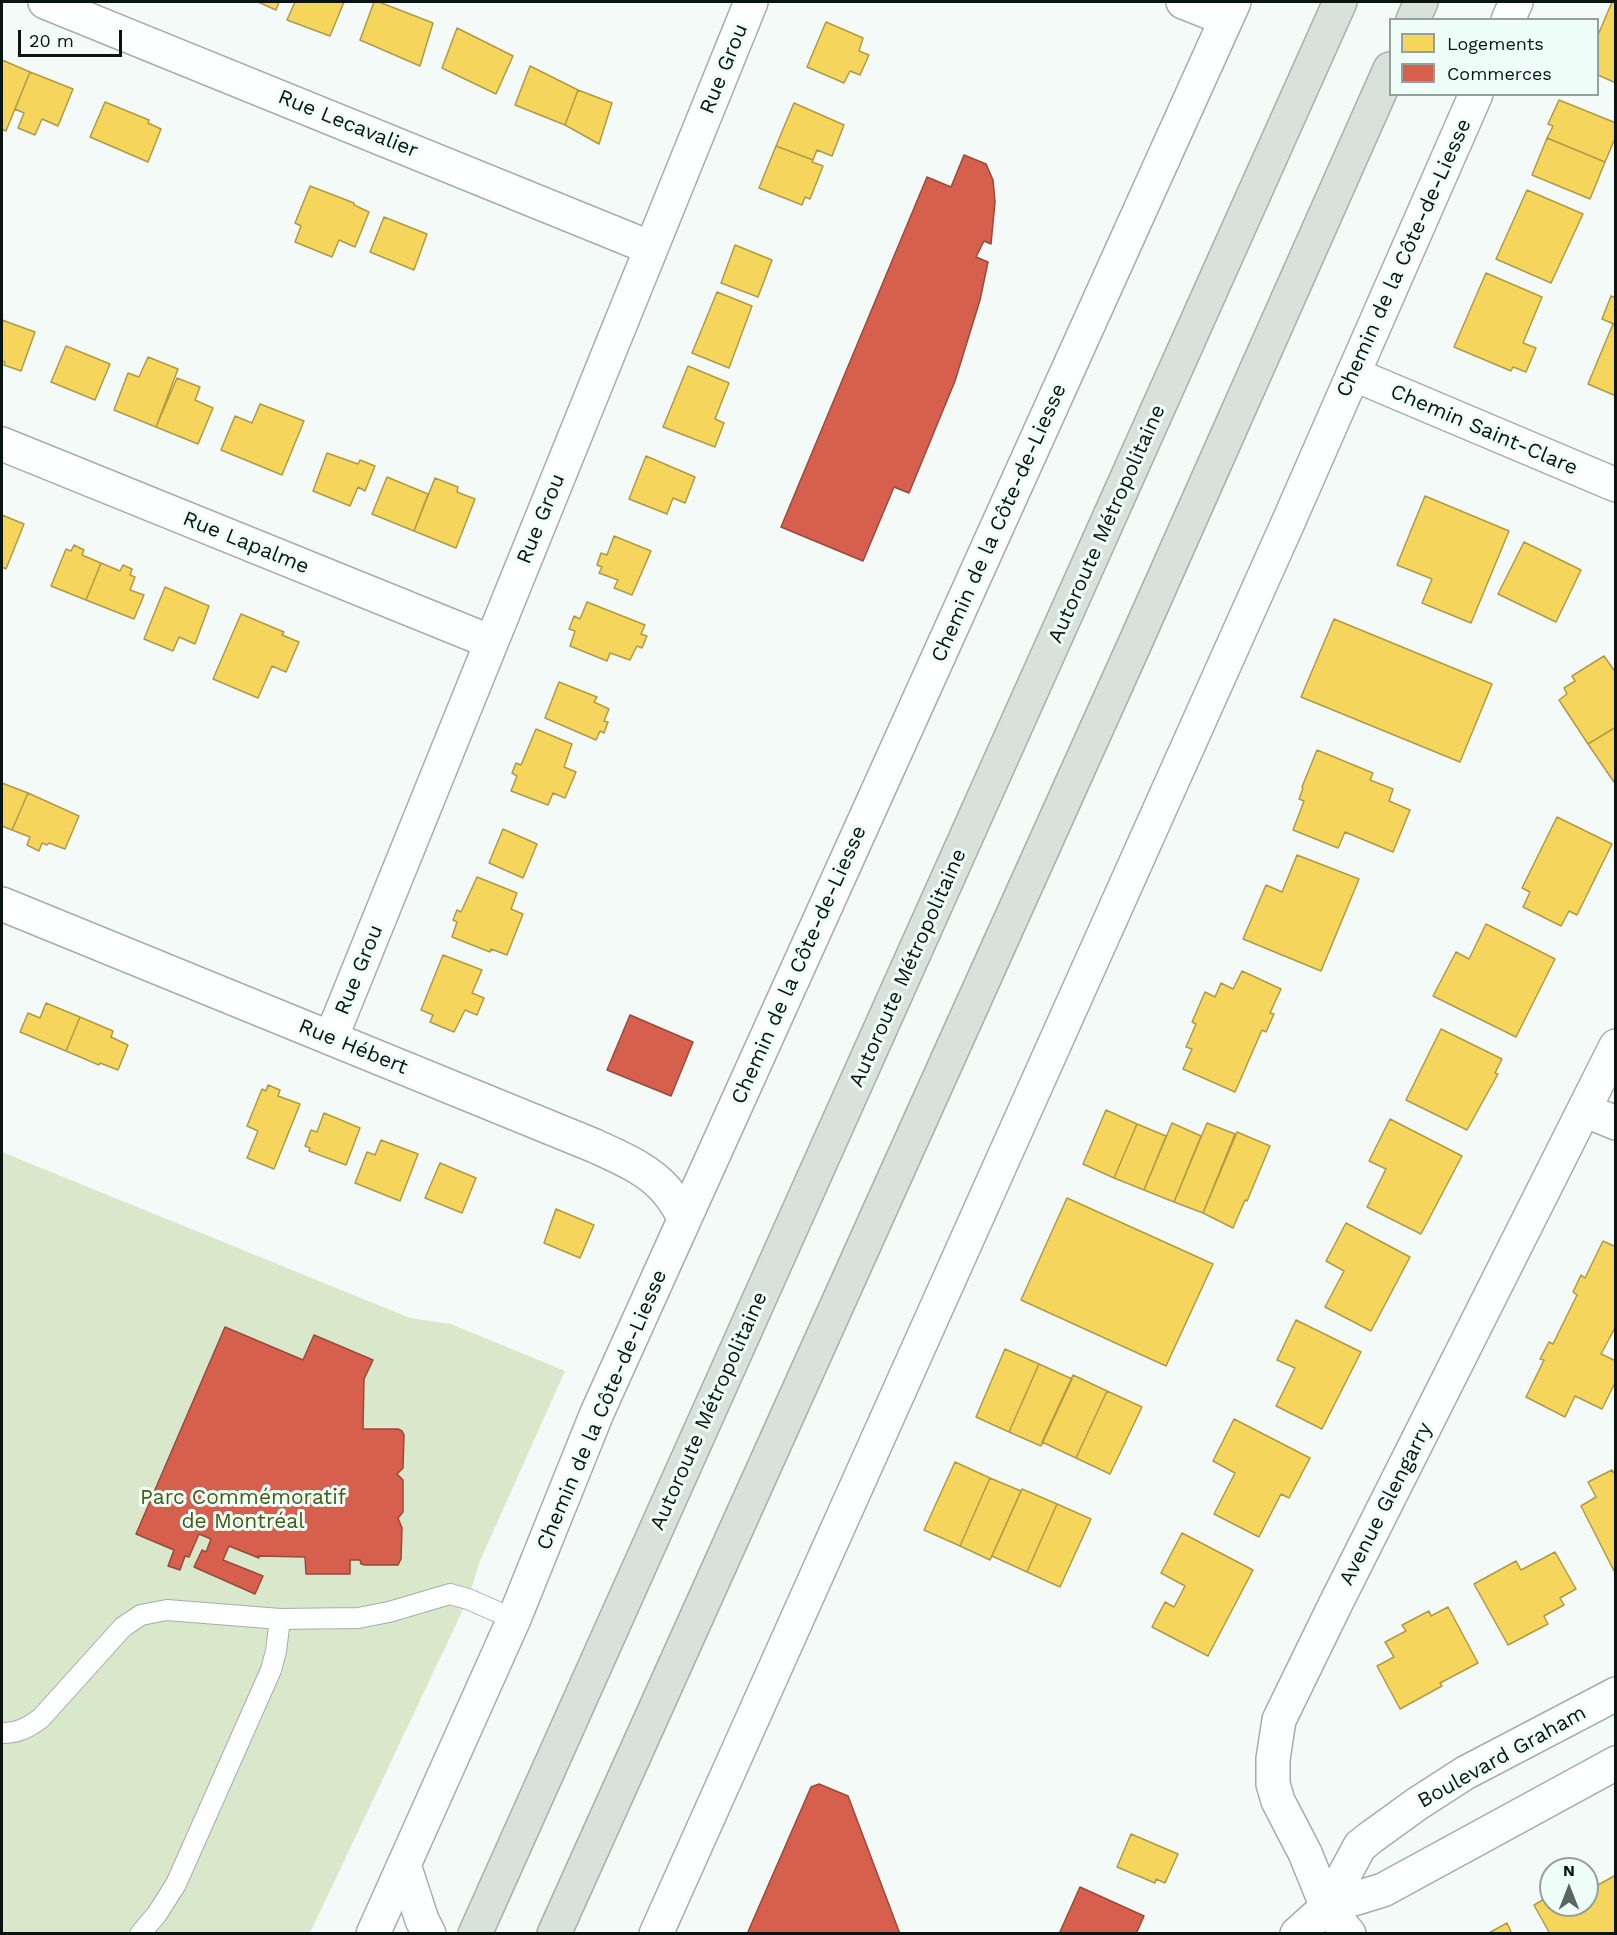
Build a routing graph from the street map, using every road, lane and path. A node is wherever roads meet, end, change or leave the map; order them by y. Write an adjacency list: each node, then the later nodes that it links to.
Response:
1 (45, 2): 12 (street, Rue Lecavalier)
2 (751, 2): 12 (street, Rue Grou)
3 (1183, 2): 7 (street)
4 (1340, 2): 33 (highway, Autoroute Métropolitaine)
5 (1421, 2): 8 (highway)
6 (1516, 2): 9 (street)
7 (1230, 10): 22 (street, Chemin de la Côte-de-Liesse)
8 (1414, 18)
9 (1509, 18)
10 (1389, 71): 34 (highway)
11 (1475, 96): 13 (street, Chemin de la Côte-de-Liesse)
12 (651, 248): 16 (street, Rue Grou)
13 (1353, 374): 15 (street, Chemin Saint-Clare); 35 (street, Chemin de la Côte-de-Liesse)
14 (2, 444): 16 (street, Rue Lapalme)
15 (1616, 485)
16 (491, 642): 18 (street, Rue Grou)
17 (2, 904): 18 (street, Rue Hébert)
18 (331, 1038): 22 (street, Rue Hébert)
19 (1616, 1046): 20 (street, Avenue Glengarry)
20 (1584, 1110): 21 (street); 29 (street, Avenue Glengarry)
21 (1616, 1124)
22 (684, 1217): 24 (street, Chemin de la Côte-de-Liesse)
23 (280, 1618): 24 (lane); 26 (lane); 30 (lane)
24 (514, 1619): 28 (street, Chemin de la Côte-de-Liesse)
25 (1616, 1694): 29 (street, Boulevard Graham)
26 (2, 1733)
27 (1616, 1763): 29 (street, Boulevard Graham)
28 (404, 1865): 31 (street, Chemin de la Côte-de-Liesse); 32 (street)
29 (1327, 1920): 36 (street, Boulevard Graham); 37 (street, Avenue Glengarry)
30 (140, 1934)
31 (373, 1934)
32 (429, 1934)
33 (475, 1934)
34 (554, 1934)
35 (656, 1934)
36 (1297, 1934)
37 (1349, 1934)

